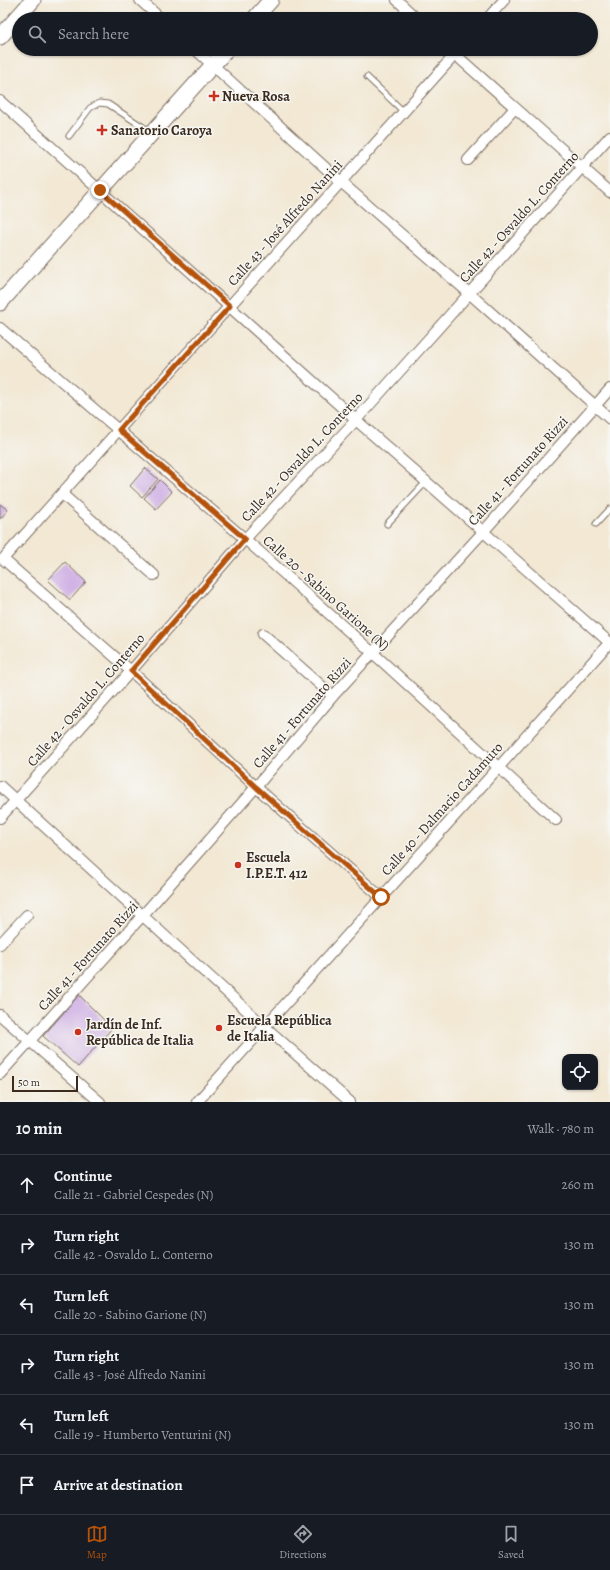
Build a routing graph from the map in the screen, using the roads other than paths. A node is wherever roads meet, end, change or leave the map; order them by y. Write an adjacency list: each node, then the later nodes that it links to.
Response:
1 (34, 0): 6 (main road)
2 (140, 0): 7 (street)
3 (271, 0): 8 (main road)
4 (397, 0): 9 (street)
5 (504, 0): 10 (street)
6 (23, 12)
7 (154, 12)
8 (260, 12)
9 (410, 12)
10 (493, 12)
11 (12, 24): 12 (main road)
12 (0, 37)
13 (203, 56): 17 (street)
14 (221, 56): 17 (main road)
15 (451, 56): 21 (street, Calle 43 - José Alfredo Nanini)
16 (460, 56): 20 (street)
17 (213, 65): 22 (main road); 27 (street)
18 (367, 77): 21 (lane)
19 (0, 101): 28 (street)
20 (515, 108): 25 (street); 26 (street)
21 (404, 112): 27 (street, Calle 43 - José Alfredo Nanini)
22 (152, 133): 23 (lane); 28 (main road)
23 (69, 136)
24 (610, 136): 26 (street, Calle 42 - Osvaldo L. Conterno)
25 (468, 160)
26 (582, 168): 29 (street); 30 (street, Calle 42 - Osvaldo L. Conterno)
27 (341, 182): 30 (street); 32 (street, Calle 43 - José Alfredo Nanini)
28 (100, 190): 31 (main road); 32 (street)
29 (610, 192)
30 (469, 293): 35 (street); 37 (street, Calle 42 - Osvaldo L. Conterno)
31 (0, 303)
32 (230, 306): 37 (street); 38 (street, Calle 43 - José Alfredo Nanini)
33 (0, 328): 38 (street, Calle 20 - Sabino Garione (N))
34 (610, 389): 35 (street, Calle 41 - Fortunato Rizzi)
35 (595, 406): 36 (street); 44 (street, Calle 41 - Fortunato Rizzi)
36 (610, 419)
37 (356, 420): 39 (street); 45 (street, Calle 42 - Osvaldo L. Conterno)
38 (119, 430): 40 (street, Calle 43 - José Alfredo Nanini); 45 (street, Calle 20 - Sabino Garione (N))
39 (426, 482): 42 (lane); 44 (street)
40 (62, 494): 46 (street); 50 (street, Calle 43 - José Alfredo Nanini)
41 (610, 509): 43 (lane)
42 (387, 524)
43 (596, 524)
44 (483, 532): 48 (street); 49 (street, Calle 41 - Fortunato Rizzi)
45 (245, 539): 49 (street, Calle 20 - Sabino Garione (N)); 50 (street, Calle 42 - Osvaldo L. Conterno)
46 (154, 575)
47 (263, 634): 51 (street)
48 (610, 642): 52 (street, Calle 40 - Dalmacio Cadamuro)
49 (373, 653): 51 (street, Calle 41 - Fortunato Rizzi); 52 (street, Calle 20 - Sabino Garione (N))
50 (131, 671): 54 (street); 55 (street, Calle 42 - Osvaldo L. Conterno)
51 (333, 696): 54 (street, Calle 41 - Fortunato Rizzi)
52 (498, 768): 57 (street, Calle 20 - Sabino Garione (N)); 58 (street, Calle 40 - Dalmacio Cadamuro)
53 (0, 786): 55 (street)
54 (256, 787): 58 (street); 60 (street, Calle 41 - Fortunato Rizzi)
55 (16, 800): 56 (street, Calle 42 - Osvaldo L. Conterno); 60 (street)
56 (0, 818)
57 (556, 820)
58 (381, 897): 63 (street, Calle 40 - Dalmacio Cadamuro)
59 (27, 915): 61 (street)
60 (143, 915): 63 (street); 64 (street, Calle 41 - Fortunato Rizzi)
61 (0, 944)
62 (0, 1015): 64 (street)
63 (264, 1026): 67 (street, Calle 40 - Dalmacio Cadamuro); 68 (street)
64 (30, 1041): 65 (street, Calle 41 - Fortunato Rizzi); 66 (street)
65 (0, 1074)
66 (95, 1100)
67 (197, 1102)
68 (350, 1102)

